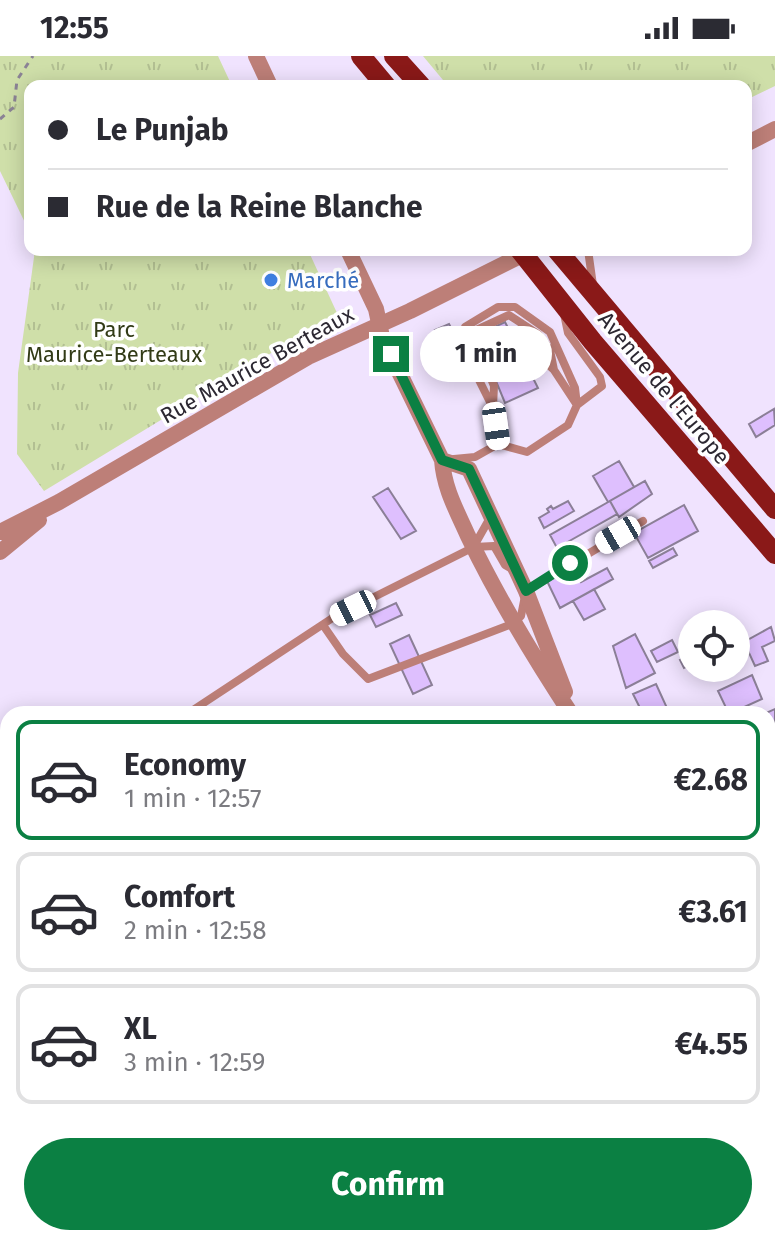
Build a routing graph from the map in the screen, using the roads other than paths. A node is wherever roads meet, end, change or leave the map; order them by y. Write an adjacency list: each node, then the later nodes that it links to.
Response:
1 (256, 56): 4 (street)
2 (361, 56): 5 (main road)
3 (394, 56): 6 (main road)
4 (267, 80)
5 (381, 80)
6 (416, 80)
7 (775, 129): 8 (street)
8 (752, 141)
9 (351, 256): 17 (street)
10 (515, 256): 17 (street, Rue Maurice Berteaux)
11 (529, 256): 15 (main road, Avenue de l'Europe)
12 (562, 256): 14 (main road, Avenue de l'Europe)
13 (589, 256): 14 (lane)
14 (595, 293): 24 (main road, Avenue de l'Europe)
15 (561, 302): 19 (lane); 30 (main road, Avenue de l'Europe)
16 (521, 323): 18 (lane); 18 (lane); 20 (lane)
17 (378, 324): 22 (street); 23 (street, Rue Maurice Berteaux)
18 (554, 370): 19 (lane)
19 (577, 405): 20 (lane); 21 (lane)
20 (493, 408): 21 (lane)
21 (498, 444): 22 (lane)
22 (442, 460): 25 (street); 28 (street)
23 (59, 502): 27 (street, Rue Maurice Berteaux); 29 (street, Rue Maurice Berteaux)
24 (775, 509)
25 (492, 514): 28 (lane); 31 (street)
26 (643, 521): 32 (lane)
27 (0, 532)
28 (474, 547): 31 (lane); 33 (street); 34 (lane)
29 (0, 552)
30 (775, 554)
31 (517, 572): 32 (street)
32 (526, 591): 33 (lane); 37 (street)
33 (512, 624): 34 (lane); 36 (street)
34 (323, 625): 35 (lane)
35 (199, 706)
36 (567, 706)
37 (569, 706)

